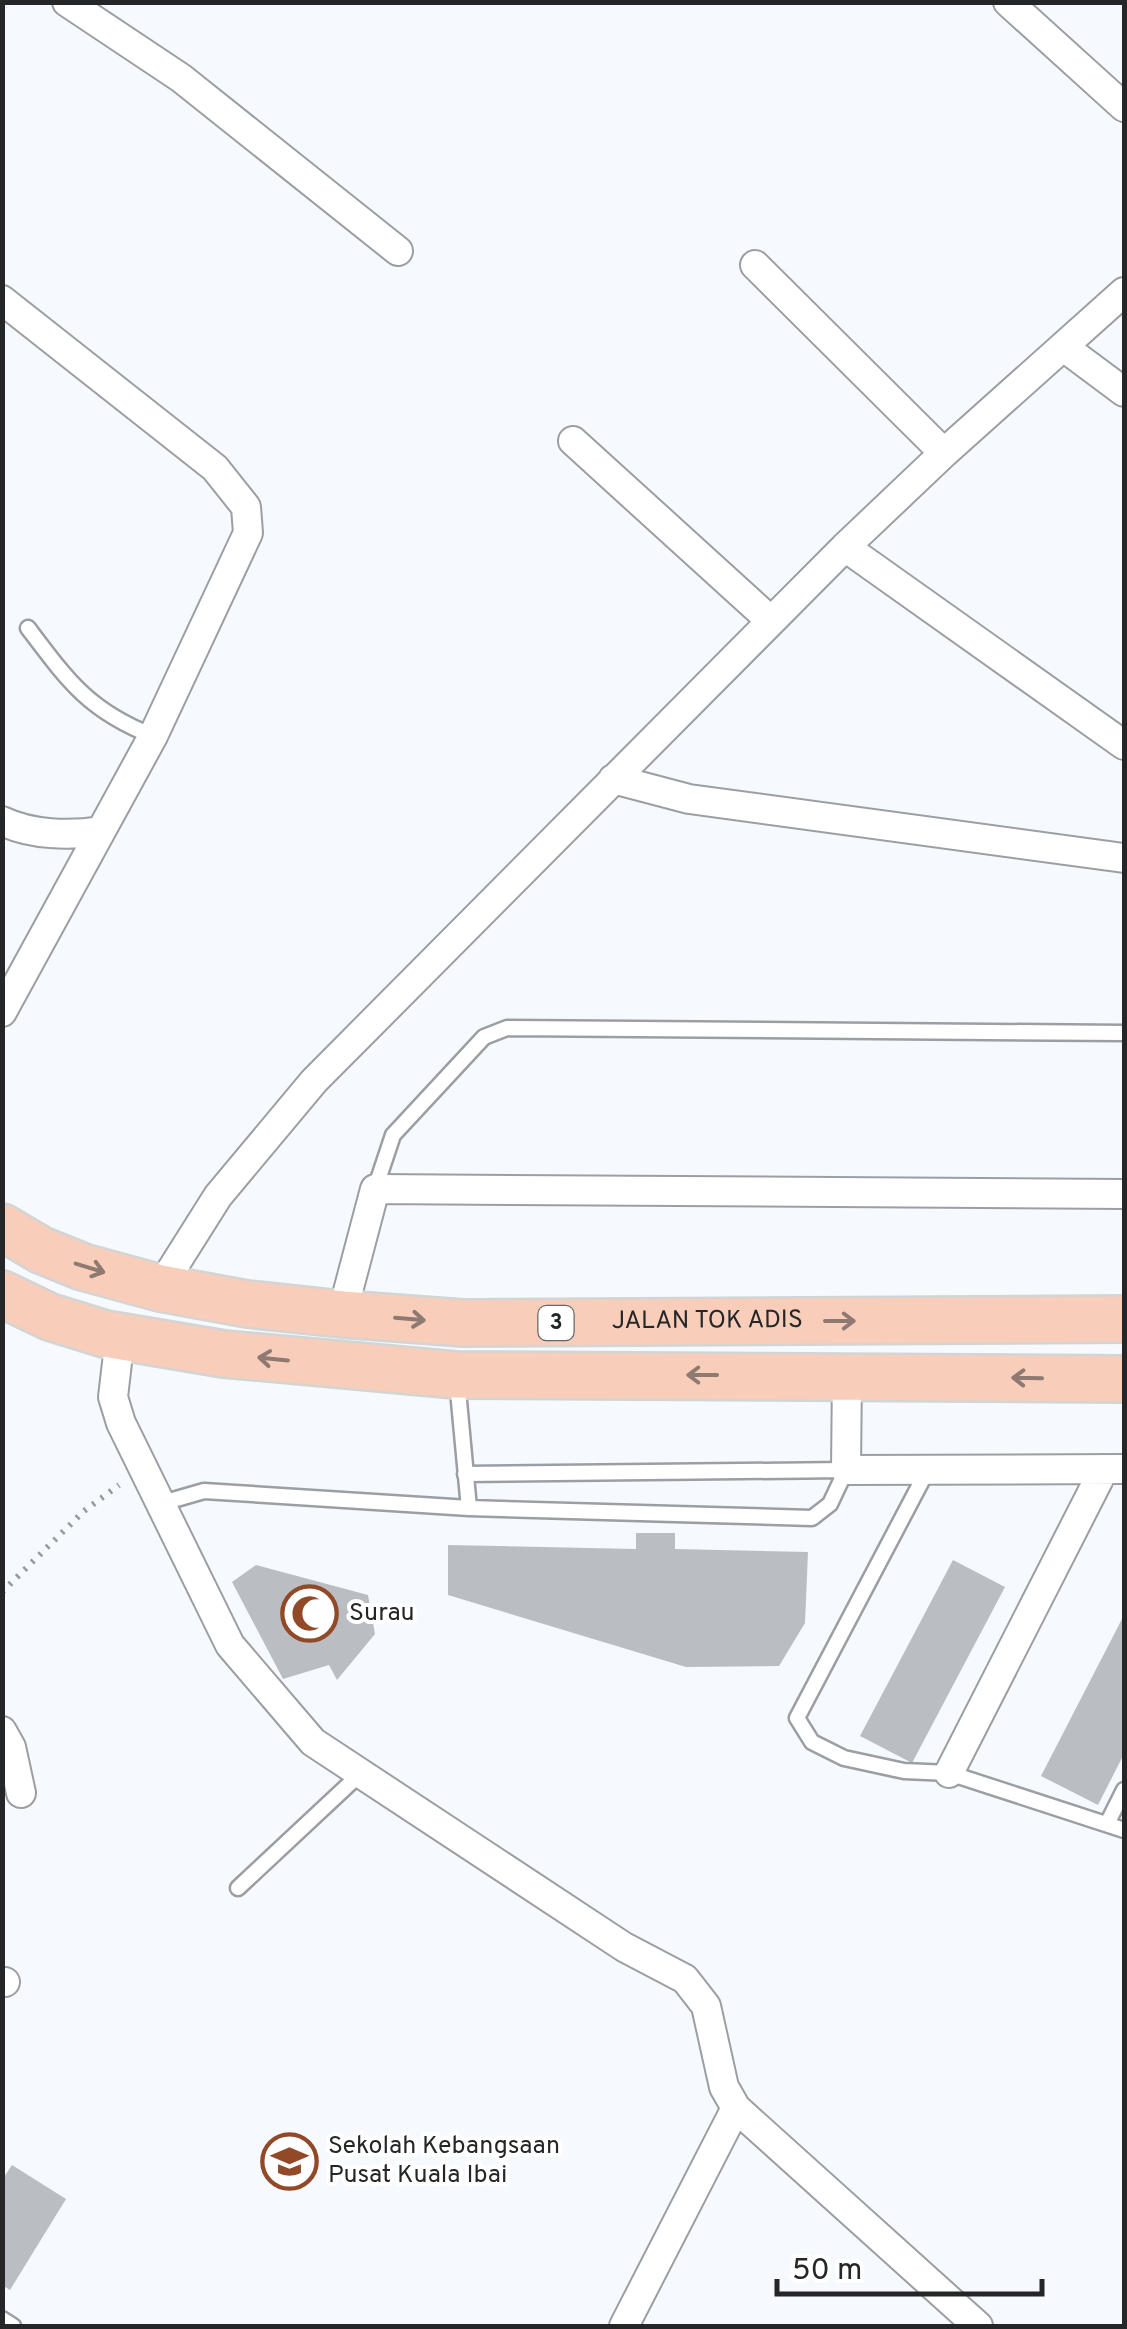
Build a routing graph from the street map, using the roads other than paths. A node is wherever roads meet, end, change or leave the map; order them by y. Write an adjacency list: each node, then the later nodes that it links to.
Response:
1 (67, 2): 4 (street)
2 (1008, 2): 3 (street)
3 (1124, 107)
4 (398, 251)
5 (755, 265): 11 (street)
6 (1124, 292): 8 (street)
7 (2, 300): 15 (street)
8 (1065, 348): 9 (street); 11 (street)
9 (1124, 392)
10 (572, 441): 13 (street)
11 (944, 454): 12 (street)
12 (845, 548): 13 (street); 16 (street)
13 (771, 621): 17 (street)
14 (28, 628): 15 (lane)
15 (153, 736): 19 (street)
16 (1124, 745)
17 (613, 779): 20 (street); 26 (street)
18 (2, 820): 19 (street)
19 (101, 830): 21 (street)
20 (1124, 858)
21 (2, 1012)
22 (1124, 1033): 23 (lane)
23 (374, 1189): 24 (street); 28 (street)
24 (1124, 1194)
25 (2, 1227): 26 (main road, JALAN TOK ADIS / 3, one-way to 26)
26 (160, 1288): 28 (main road, JALAN TOK ADIS / 3)
27 (2, 1294): 30 (main road, 3)
28 (342, 1314): 29 (main road, JALAN TOK ADIS / 3, one-way to 29)
29 (1124, 1319)
30 (120, 1336): 31 (main road, 3, one-way to 30); 38 (street)
31 (456, 1375): 32 (main road, 3, one-way to 31); 37 (lane)
32 (847, 1376): 33 (main road, 3, one-way to 32); 35 (street)
33 (1124, 1379)
34 (1114, 1469): 36 (street); 41 (street)
35 (846, 1470): 36 (street); 37 (lane); 39 (lane)
36 (928, 1470): 41 (lane)
37 (465, 1474): 39 (lane)
38 (158, 1504): 39 (lane); 42 (street)
39 (468, 1508)
40 (2, 1731): 44 (street)
41 (949, 1773): 45 (lane)
42 (360, 1774): 47 (lane); 48 (street)
43 (1124, 1790): 45 (lane)
44 (21, 1793)
45 (1108, 1824): 46 (lane)
46 (1124, 1830)
47 (238, 1888)
48 (736, 2108): 51 (street); 52 (street)
49 (2, 2320): 50 (lane)
50 (13, 2326)
51 (624, 2326)
52 (978, 2326)

